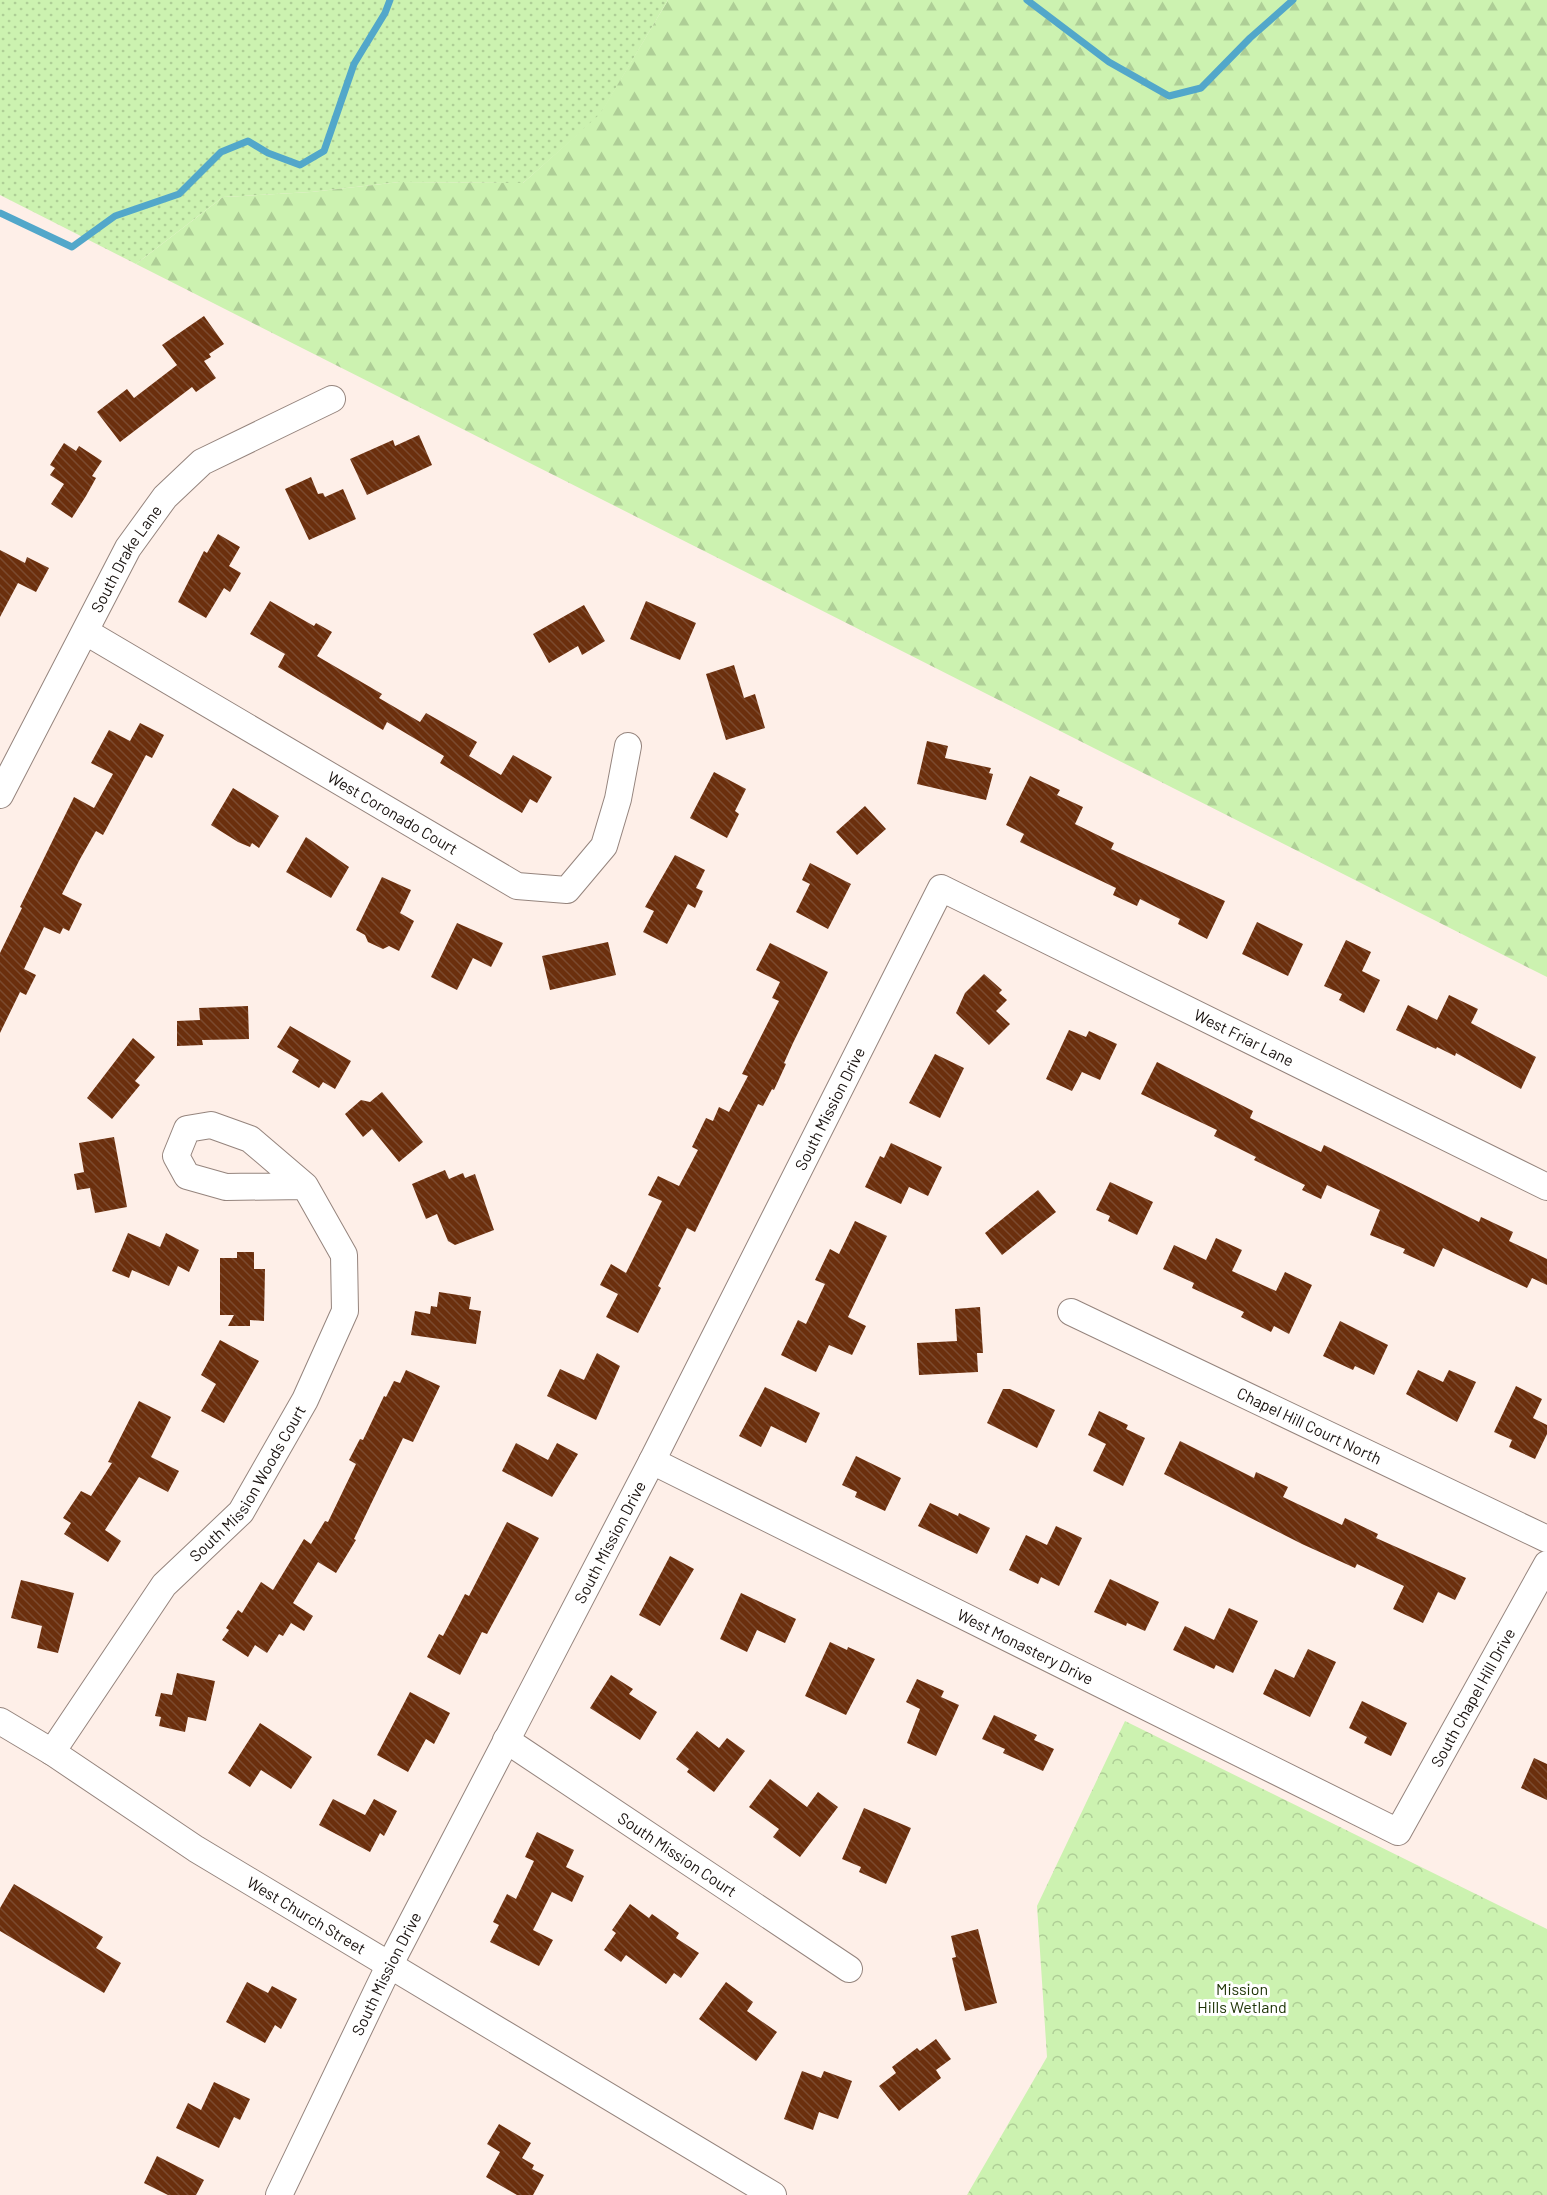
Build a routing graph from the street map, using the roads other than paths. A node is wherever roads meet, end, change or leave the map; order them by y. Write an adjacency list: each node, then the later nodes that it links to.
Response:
1 (332, 399): 2 (street, South Drake Lane)
2 (86, 633): 3 (street, West Coronado Court); 4 (street, South Drake Lane)
3 (628, 746)
4 (0, 795)
5 (941, 888): 7 (street, West Friar Lane); 9 (street, South Mission Drive)
6 (305, 1186): 14 (street, South Mission Woods Court)
7 (1547, 1187)
8 (1071, 1312): 10 (street, Chapel Hill Court North)
9 (652, 1461): 13 (street, South Mission Drive); 15 (street, West Monastery Drive)
10 (1547, 1539)
11 (1547, 1564): 15 (street, South Chapel Hill Drive)
12 (0, 1720): 14 (street, West Church Street)
13 (506, 1740): 16 (street, South Mission Drive); 17 (street, South Mission Court)
14 (52, 1752): 16 (street, West Church Street)
15 (1398, 1832)
16 (389, 1966): 18 (street, South Mission Drive); 19 (street, West Church Street)
17 (849, 1969)
18 (279, 2195)
19 (773, 2195)

